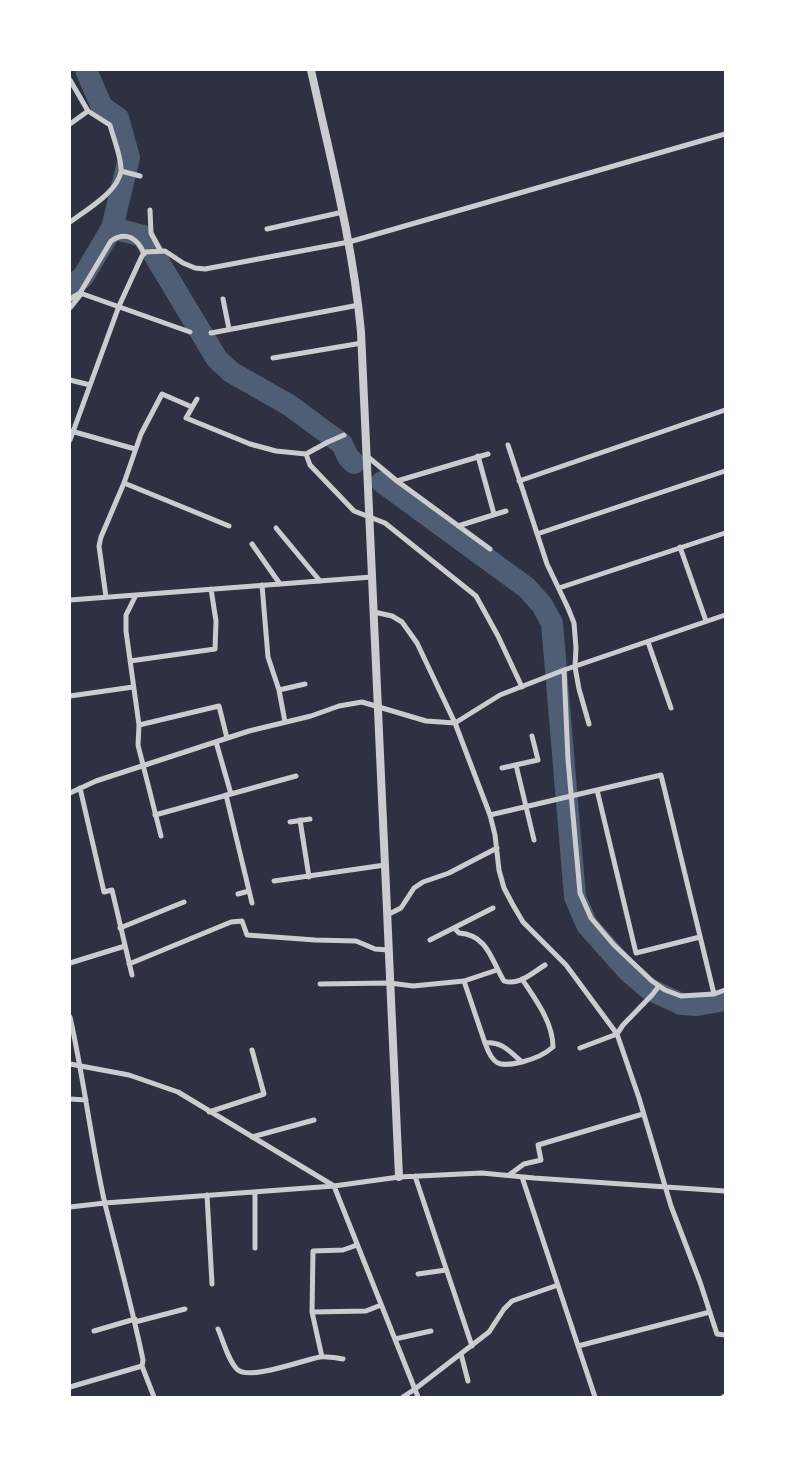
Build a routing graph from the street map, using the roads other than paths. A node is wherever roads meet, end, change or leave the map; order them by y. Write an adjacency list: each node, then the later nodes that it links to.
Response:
1 (311, 70): 9 (street)
2 (70, 80): 3 (street)
3 (88, 111): 4 (street); 6 (street)
4 (70, 124)
5 (725, 134): 12 (street)
6 (122, 172): 7 (street); 10 (street)
7 (140, 176)
8 (150, 210): 13 (street)
9 (343, 212): 11 (street); 12 (street)
10 (70, 222)
11 (267, 228)
12 (349, 242): 13 (street); 18 (street)
13 (157, 250): 14 (street)
14 (145, 253): 15 (street); 19 (street)
15 (81, 293): 16 (street); 19 (street); 20 (street)
16 (70, 299)
17 (223, 299): 21 (street)
18 (359, 305): 21 (street); 24 (street)
19 (119, 306): 22 (street); 27 (street)
20 (70, 308)
21 (229, 329): 23 (street)
22 (190, 332)
23 (211, 333)
24 (362, 343): 25 (street); 39 (street)
25 (273, 358)
26 (70, 380): 27 (street)
27 (90, 385): 31 (street)
28 (197, 399): 29 (street)
29 (192, 407): 35 (street); 36 (street)
30 (725, 410): 41 (street)
31 (72, 431): 33 (street); 35 (street)
32 (342, 436): 36 (street)
33 (70, 440)
34 (508, 444): 41 (street)
35 (135, 450): 43 (street)
36 (306, 454): 46 (street)
37 (488, 454): 38 (street)
38 (478, 456): 42 (street); 45 (street)
39 (368, 457): 42 (street); 46 (street)
40 (725, 470): 51 (street)
41 (519, 480): 51 (street)
42 (397, 481): 48 (street)
43 (124, 483): 47 (street); 62 (street)
44 (506, 511): 45 (street)
45 (494, 514): 48 (street)
46 (370, 517): 55 (street); 73 (street)
47 (229, 526)
48 (458, 526): 54 (street)
49 (276, 528): 56 (street)
50 (725, 533): 53 (street)
51 (537, 534): 59 (street)
52 (252, 544): 57 (street)
53 (680, 547): 59 (street); 66 (street)
54 (490, 549)
55 (372, 577): 56 (street); 64 (street)
56 (320, 581): 57 (street)
57 (280, 584): 58 (street)
58 (262, 585): 60 (street); 74 (street)
59 (559, 588): 69 (street)
60 (211, 589): 61 (street); 68 (street)
61 (136, 594): 62 (street); 68 (street)
62 (106, 597): 63 (street)
63 (70, 600)
64 (374, 612): 76 (street); 79 (street)
65 (725, 615): 66 (street)
66 (706, 621): 67 (street)
67 (648, 642): 69 (street); 77 (street)
68 (130, 661): 72 (street)
69 (575, 667): 70 (street); 80 (street)
70 (564, 670): 73 (street); 93 (street)
71 (306, 684): 74 (street)
72 (133, 687): 75 (street); 81 (street)
73 (522, 687): 79 (street)
74 (279, 690): 78 (street)
75 (70, 696)
76 (378, 708): 78 (street); 79 (street); 103 (street)
77 (671, 708)
78 (285, 722): 83 (street)
79 (455, 723): 96 (street)
80 (589, 724)
81 (139, 725): 83 (street); 86 (street)
82 (532, 736): 85 (street)
83 (227, 738): 84 (street)
84 (216, 742): 86 (street); 92 (street)
85 (516, 765): 87 (street); 94 (street)
86 (142, 766): 89 (street); 95 (street)
87 (502, 768)
88 (296, 776): 92 (street)
89 (80, 788): 91 (street); 112 (street)
90 (597, 790): 93 (street); 114 (street); 114 (street)
91 (70, 793)
92 (228, 795): 95 (street); 106 (street)
93 (572, 796): 94 (street); 127 (street)
94 (526, 807): 96 (street); 101 (street)
95 (155, 815): 100 (street)
96 (490, 815): 102 (street)
97 (310, 819): 98 (street)
98 (300, 820): 99 (street); 104 (street)
99 (290, 822)
100 (160, 836)
101 (534, 840)
102 (497, 848): 111 (street); 131 (street)
103 (385, 865): 104 (street); 111 (street)
104 (308, 877): 105 (street)
105 (274, 881)
106 (249, 891): 107 (street); 109 (street)
107 (238, 894)
108 (184, 902): 112 (street)
109 (252, 903)
110 (493, 908): 113 (street)
111 (387, 914): 117 (street)
112 (120, 928): 116 (street)
113 (454, 928): 115 (street); 121 (street)
114 (700, 937): 129 (street)
115 (430, 940)
116 (125, 946): 118 (street); 119 (street)
117 (389, 950): 119 (street); 126 (street)
118 (70, 963)
119 (129, 964): 122 (street)
120 (545, 965): 123 (street)
121 (497, 970): 123 (street); 124 (street)
122 (132, 975)
123 (522, 980): 135 (street)
124 (464, 981): 126 (street); 132 (street)
125 (320, 984): 126 (street)
126 (390, 984): 146 (street)
127 (658, 987): 129 (street); 131 (street)
128 (725, 990): 129 (street)
129 (714, 994)
130 (70, 1016): 137 (street)
131 (617, 1034): 133 (street); 141 (street)
132 (485, 1043): 135 (street); 135 (street)
133 (580, 1048)
134 (252, 1050): 140 (street)
135 (522, 1062)
136 (70, 1064): 137 (street)
137 (81, 1065): 139 (street); 140 (street)
138 (70, 1098): 139 (street)
139 (86, 1098): 153 (street)
140 (209, 1112): 143 (street)
141 (643, 1114): 145 (street); 149 (street)
142 (314, 1120): 143 (street)
143 (252, 1138): 148 (street)
144 (415, 1176): 145 (street); 146 (street); 157 (street)
145 (509, 1176): 147 (street)
146 (399, 1177): 148 (street)
147 (522, 1177): 149 (street); 160 (street)
148 (334, 1186): 151 (street); 155 (street)
149 (665, 1186): 150 (street); 164 (street)
150 (725, 1191)
151 (255, 1192): 152 (street); 156 (street)
152 (207, 1195): 153 (street); 159 (street)
153 (105, 1202): 154 (street); 165 (street)
154 (70, 1207)
155 (357, 1245): 161 (street); 163 (street)
156 (255, 1248)
157 (446, 1270): 158 (street); 171 (street)
158 (418, 1274)
159 (212, 1284)
160 (558, 1284): 171 (street); 172 (street)
161 (381, 1305): 163 (street); 170 (street)
162 (185, 1309): 165 (street)
163 (312, 1312): 174 (street)
164 (710, 1312): 169 (street); 172 (street)
165 (135, 1320): 167 (street); 176 (street)
166 (218, 1329): 174 (street)
167 (94, 1331)
168 (430, 1331): 170 (street)
169 (725, 1335)
170 (395, 1340): 179 (street)
171 (472, 1346): 173 (street)
172 (578, 1346): 183 (street)
173 (460, 1354): 177 (street); 179 (street)
174 (322, 1357): 175 (street)
175 (343, 1358)
176 (142, 1366): 178 (street); 180 (street)
177 (468, 1381)
178 (70, 1387)
179 (415, 1389): 181 (street); 182 (street)
180 (154, 1397)
181 (402, 1397)
182 (418, 1397)
183 (595, 1397)

